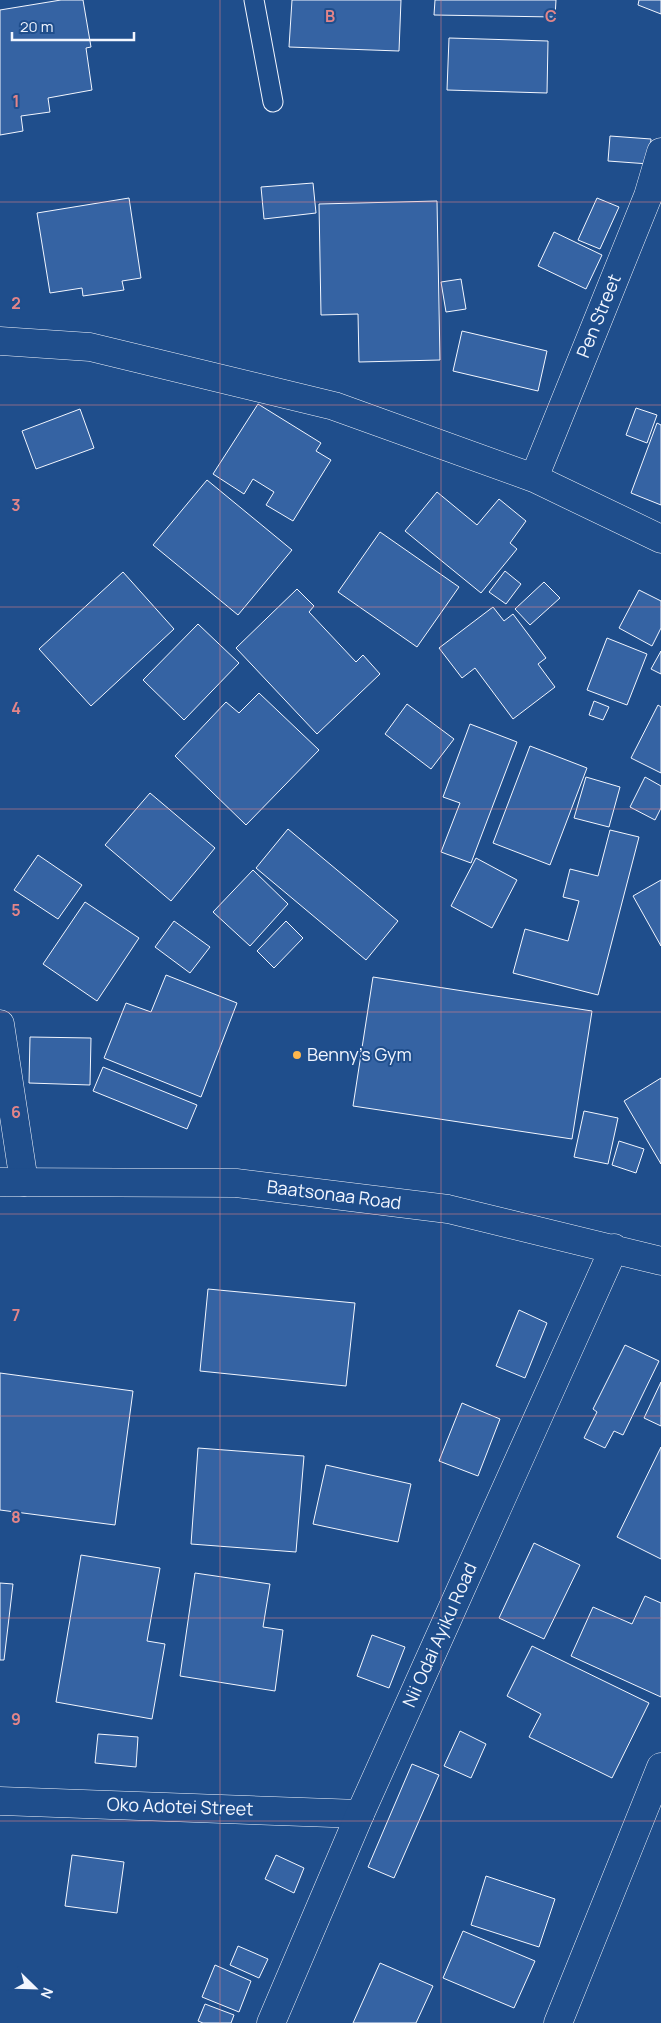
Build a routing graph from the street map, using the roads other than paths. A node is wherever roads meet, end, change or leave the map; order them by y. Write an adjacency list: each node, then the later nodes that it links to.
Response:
1 (254, 0): 2 (lane)
2 (273, 102)
3 (661, 152): 5 (street, Pen Street)
4 (0, 341): 5 (street)
5 (534, 478): 6 (street)
6 (661, 539)
7 (0, 1024): 8 (street)
8 (12, 1182): 9 (street, Baatsonaa Road)
9 (614, 1248): 10 (street, Baatsonaa Road); 13 (street, Nii Odai Ayiku Road)
10 (661, 1261)
11 (661, 1767): 15 (street)
12 (0, 1801): 13 (street, Oko Adotei Street)
13 (360, 1814): 14 (street, Nii Odai Ayiku Road)
14 (271, 2023)
15 (558, 2023)

